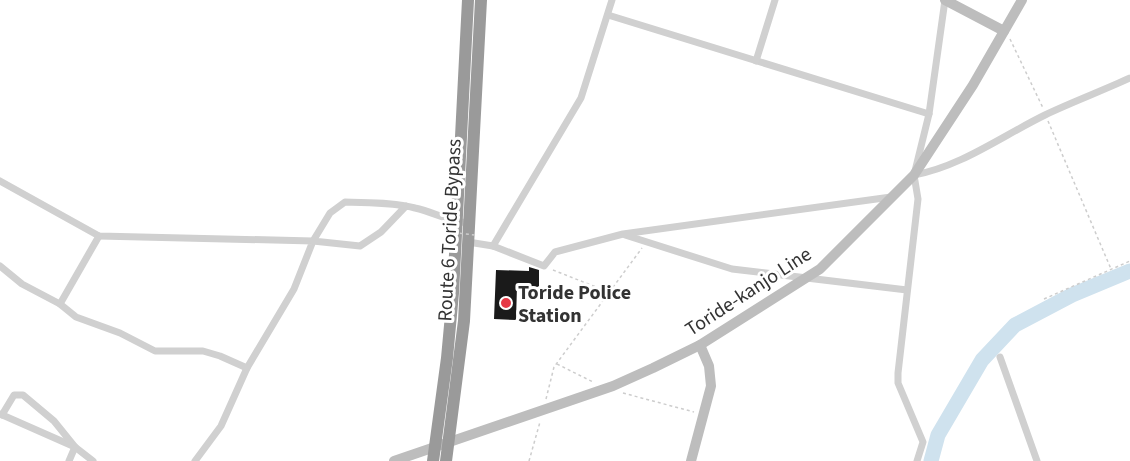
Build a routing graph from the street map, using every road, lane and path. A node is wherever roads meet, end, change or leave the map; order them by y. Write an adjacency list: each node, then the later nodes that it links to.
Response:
1 (468, 0): 17 (highway, Route 6 Toride Bypass)
2 (481, 0): 17 (highway, Route 6 Toride Bypass)
3 (612, 0): 7 (street)
4 (775, 0): 9 (street)
5 (945, 0): 8 (street); 11 (street)
6 (1022, 0): 8 (street, Toride-kanjo Line)
7 (608, 15): 9 (street); 24 (street)
8 (1004, 31): 12 (path); 13 (street, Toride-kanjo Line)
9 (756, 61): 11 (street)
10 (1130, 78): 12 (street)
11 (929, 114): 13 (street)
12 (1046, 115): 13 (street); 28 (path)
13 (914, 175): 15 (street, Toride-kanjo Line); 30 (street)
14 (0, 181): 20 (street)
15 (891, 196): 19 (street); 29 (street, Toride-kanjo Line)
16 (406, 206): 17 (street); 22 (street); 22 (street)
17 (463, 223): 21 (highway, Route 6 Toride Bypass); 44 (highway, Route 6 Toride Bypass)
18 (448, 232): 21 (path, bridge)
19 (623, 234): 23 (street); 27 (street)
20 (99, 236): 22 (street); 33 (street)
21 (471, 238): 24 (street); 42 (highway, Route 6 Toride Bypass)
22 (313, 241): 37 (street)
23 (646, 242): 29 (street); 31 (path)
24 (493, 246): 27 (street)
25 (1130, 261): 28 (path)
26 (0, 266): 33 (street)
27 (544, 266): 31 (path)
28 (1111, 269): 32 (path)
29 (808, 277): 30 (street); 34 (street, Toride-kanjo Line)
30 (907, 290): 53 (street)
31 (608, 296): 36 (path)
32 (1044, 299)
33 (60, 304): 37 (street)
34 (700, 345): 38 (street, Toride-kanjo Line); 41 (street)
35 (999, 357): 54 (street)
36 (556, 363): 38 (path); 39 (path)
37 (247, 368): 47 (street)
38 (606, 388): 39 (street, Toride-kanjo Line); 41 (path)
39 (544, 410): 42 (street, Toride-kanjo Line); 51 (path)
40 (1, 414): 43 (street); 43 (street)
41 (703, 414): 52 (street)
42 (449, 442): 44 (street, Toride-kanjo Line); 50 (highway, Route 6 Toride Bypass)
43 (75, 447): 45 (street); 46 (street)
44 (435, 447): 48 (street, Toride-kanjo Line); 49 (highway, Route 6 Toride Bypass)
45 (69, 461)
46 (93, 461)
47 (195, 461)
48 (394, 461)
49 (433, 461)
50 (446, 461)
51 (529, 461)
52 (691, 461)
53 (918, 461)
54 (1036, 461)

